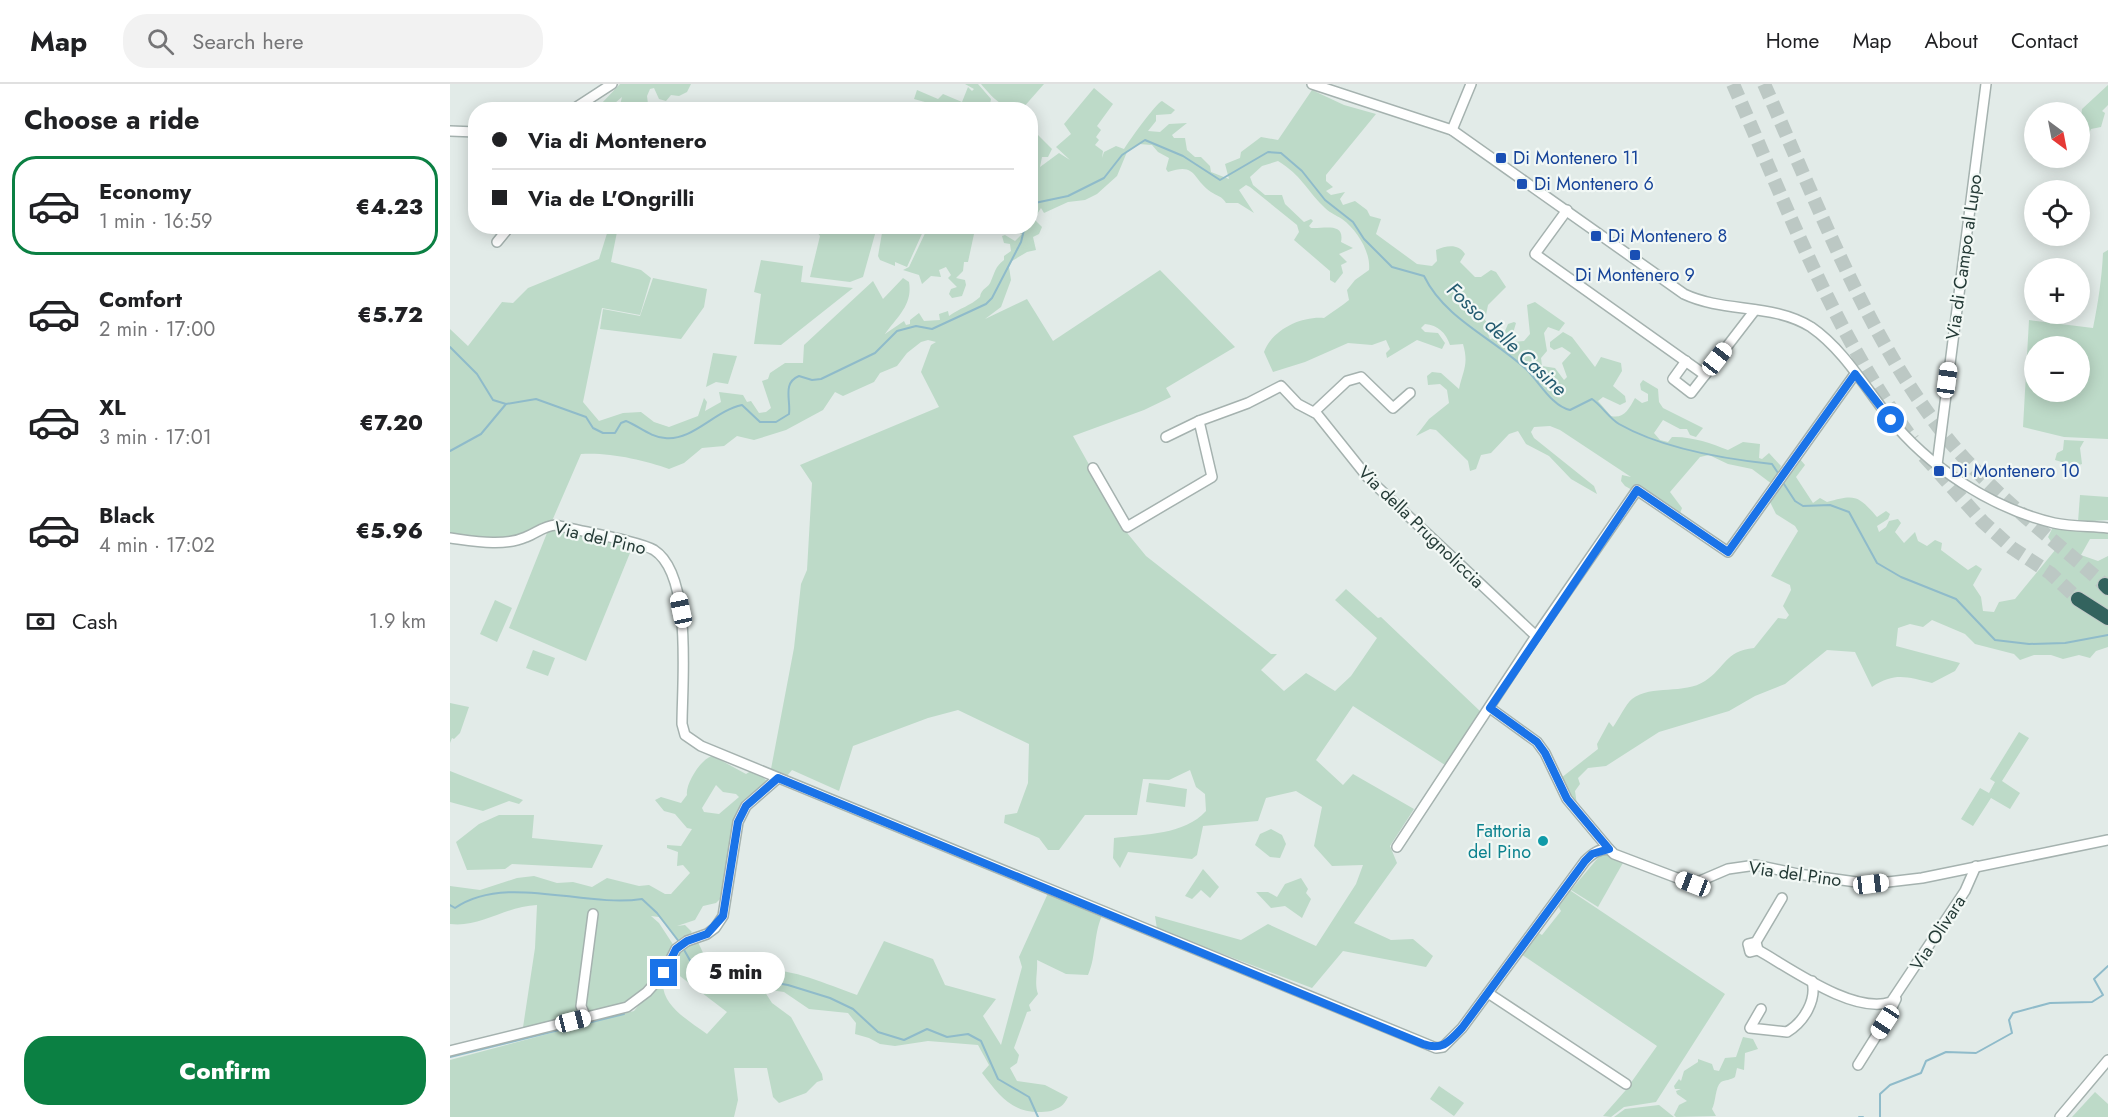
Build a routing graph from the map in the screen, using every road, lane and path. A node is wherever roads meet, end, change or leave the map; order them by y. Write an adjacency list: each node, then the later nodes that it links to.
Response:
1 (612, 84): 5 (street)
2 (1312, 84): 6 (street)
3 (1472, 84): 6 (street)
4 (1986, 84): 20 (street, Via di Campo al Lupo)
5 (584, 102)
6 (1452, 130): 9 (street)
7 (450, 131): 8 (street)
8 (468, 132)
9 (1567, 210): 12 (street); 13 (street)
10 (504, 234): 11 (street)
11 (497, 242)
12 (1755, 310): 14 (street); 15 (street)
13 (1686, 360): 15 (street); 15 (street)
14 (1855, 374): 20 (street); 26 (street)
15 (1705, 375)
16 (1410, 393): 17 (street)
17 (1314, 412): 18 (street, Via della Prugnoliccia); 26 (street, Via della Prugnoliccia)
18 (1199, 421): 19 (street, Via della Prugnoliccia); 21 (street)
19 (1166, 437)
20 (1937, 465): 22 (street)
21 (1094, 468)
22 (2108, 528)
23 (450, 538): 28 (street, Via del Pino)
24 (2078, 599): 25 (highway)
25 (2108, 618)
26 (1536, 636): 27 (street)
27 (1490, 708): 30 (street); 31 (street)
28 (778, 778): 37 (street, Via del Pino); 41 (street)
29 (2108, 840): 32 (street, Via del Pino)
30 (1397, 847)
31 (1609, 849): 32 (street, Via del Pino); 37 (street, Via del Pino)
32 (1976, 866): 39 (street, Via Olivara)
33 (1782, 898): 35 (street)
34 (593, 914): 41 (street)
35 (1812, 981): 36 (street); 38 (street)
36 (1828, 990): 38 (street); 39 (street)
37 (1488, 993): 45 (street)
38 (1813, 995): 40 (street)
39 (1897, 997): 44 (street, Via Olivara)
40 (1761, 1009)
41 (586, 1018): 42 (street)
42 (450, 1052)
43 (2108, 1060): 46 (street)
44 (1858, 1065)
45 (1626, 1084)
46 (2060, 1117)

